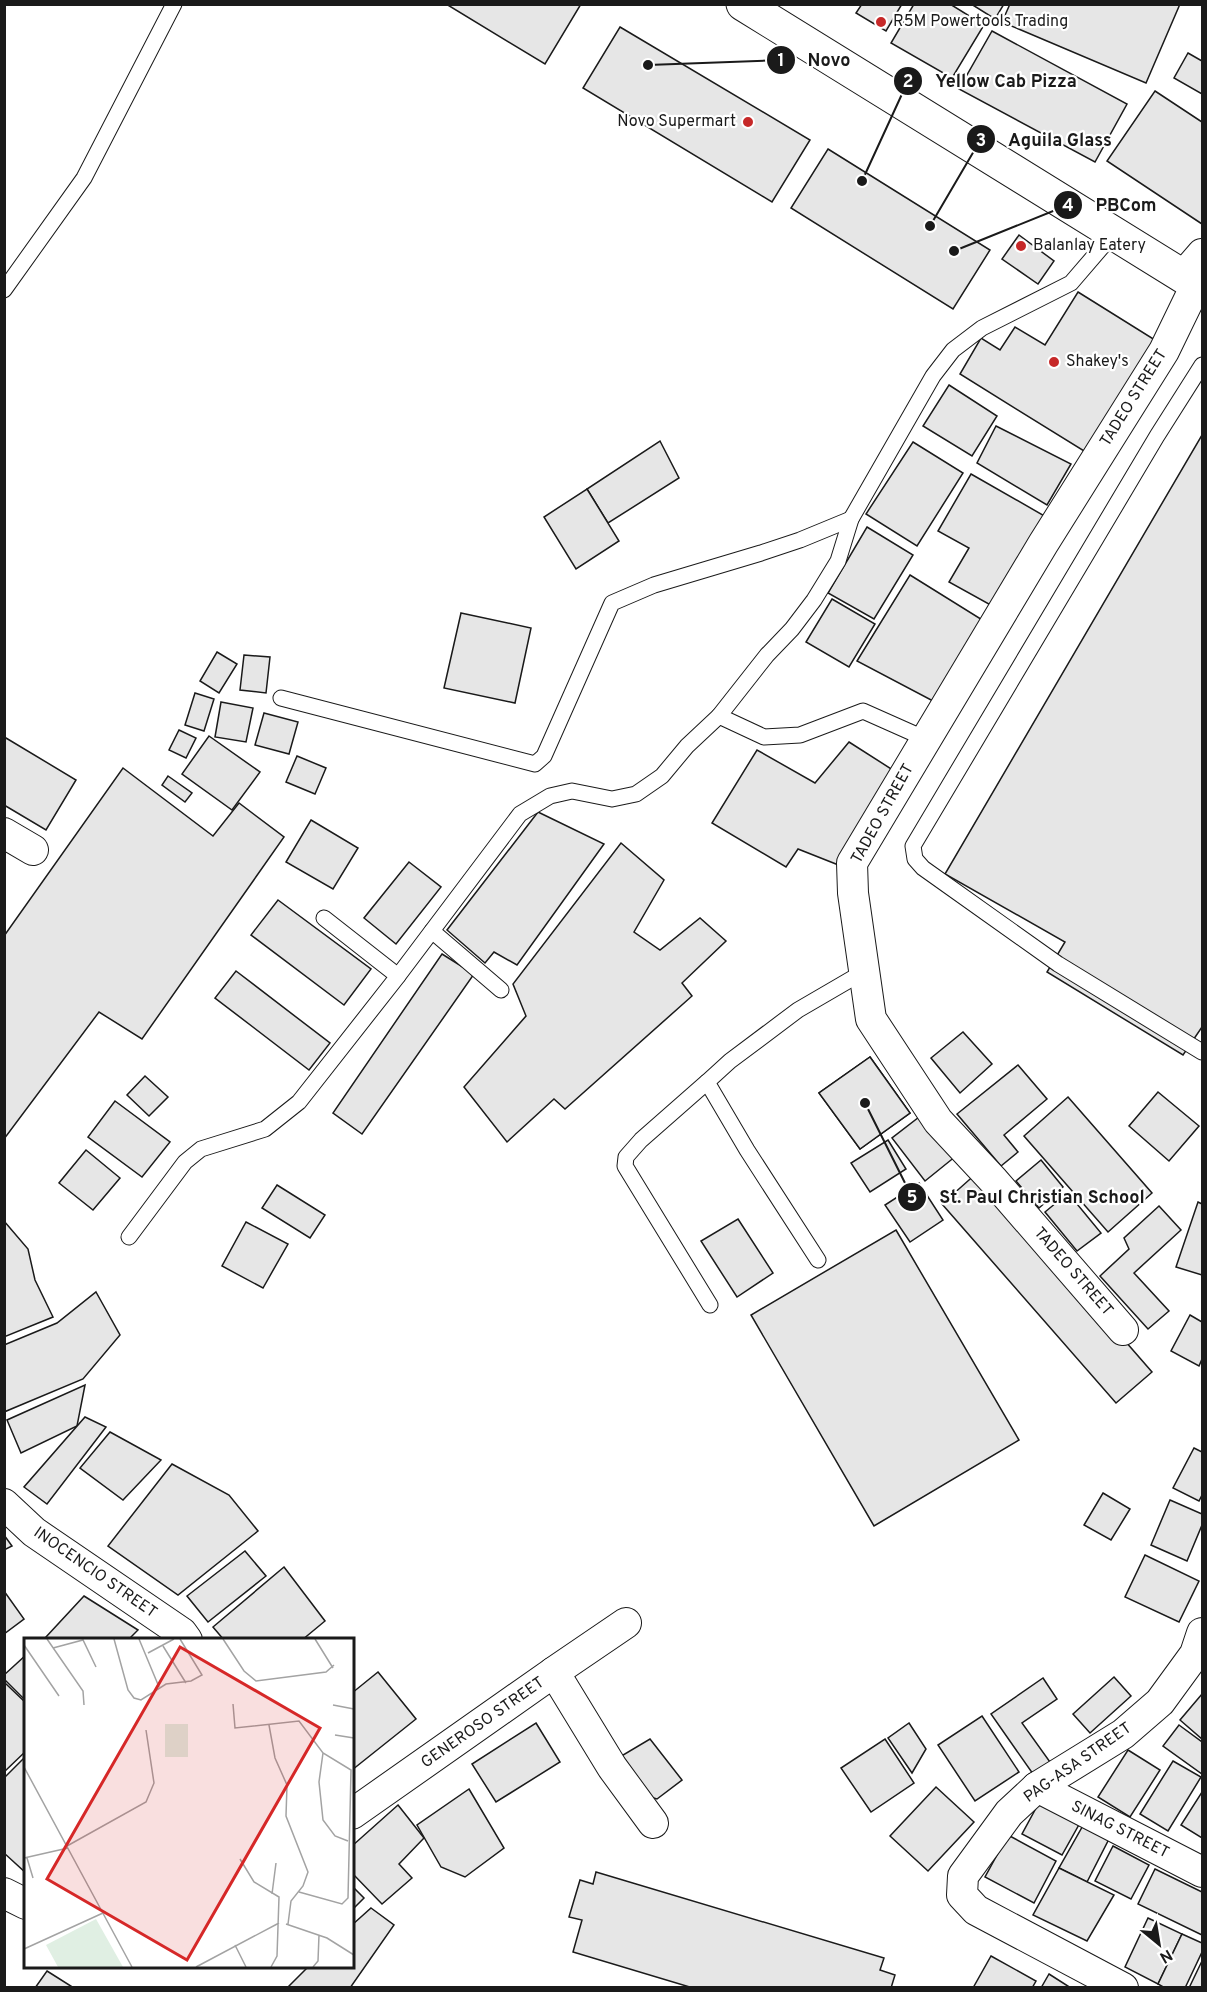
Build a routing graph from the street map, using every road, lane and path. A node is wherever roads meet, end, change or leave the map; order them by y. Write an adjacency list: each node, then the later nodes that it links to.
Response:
1 (174, 4): 5 (lane)
2 (743, 4): 3 (highway)
3 (1114, 233): 4 (highway); 7 (lane)
4 (1196, 276): 10 (street, TADEO STREET)
5 (4, 290)
6 (1203, 365): 18 (lane)
7 (851, 519): 8 (lane); 9 (lane)
8 (281, 698)
9 (719, 716): 10 (lane); 14 (lane)
10 (926, 739): 15 (street, TADEO STREET)
11 (4, 833): 12 (street)
12 (33, 850)
13 (324, 918): 16 (lane)
14 (432, 931): 16 (lane); 17 (lane)
15 (865, 971): 19 (lane); 23 (street, TADEO STREET)
16 (398, 976): 20 (lane)
17 (501, 990)
18 (1203, 1052)
19 (707, 1082): 21 (lane); 22 (lane)
20 (129, 1237)
21 (818, 1260)
22 (710, 1305)
23 (1123, 1330)
24 (4, 1504): 26 (street, INOCENCIO STREET)
25 (626, 1623): 28 (street)
26 (186, 1638)
27 (1200, 1650): 29 (street, PAG-ASA STREET)
28 (554, 1672): 30 (street, GENEROSO STREET); 31 (street, GENEROSO STREET)
29 (1037, 1787): 32 (street, SINAG STREET); 35 (street, PAG-ASA STREET)
30 (354, 1813)
31 (653, 1823)
32 (1203, 1872)
33 (4, 1893): 34 (street)
34 (24, 1903)
35 (1123, 1988)

